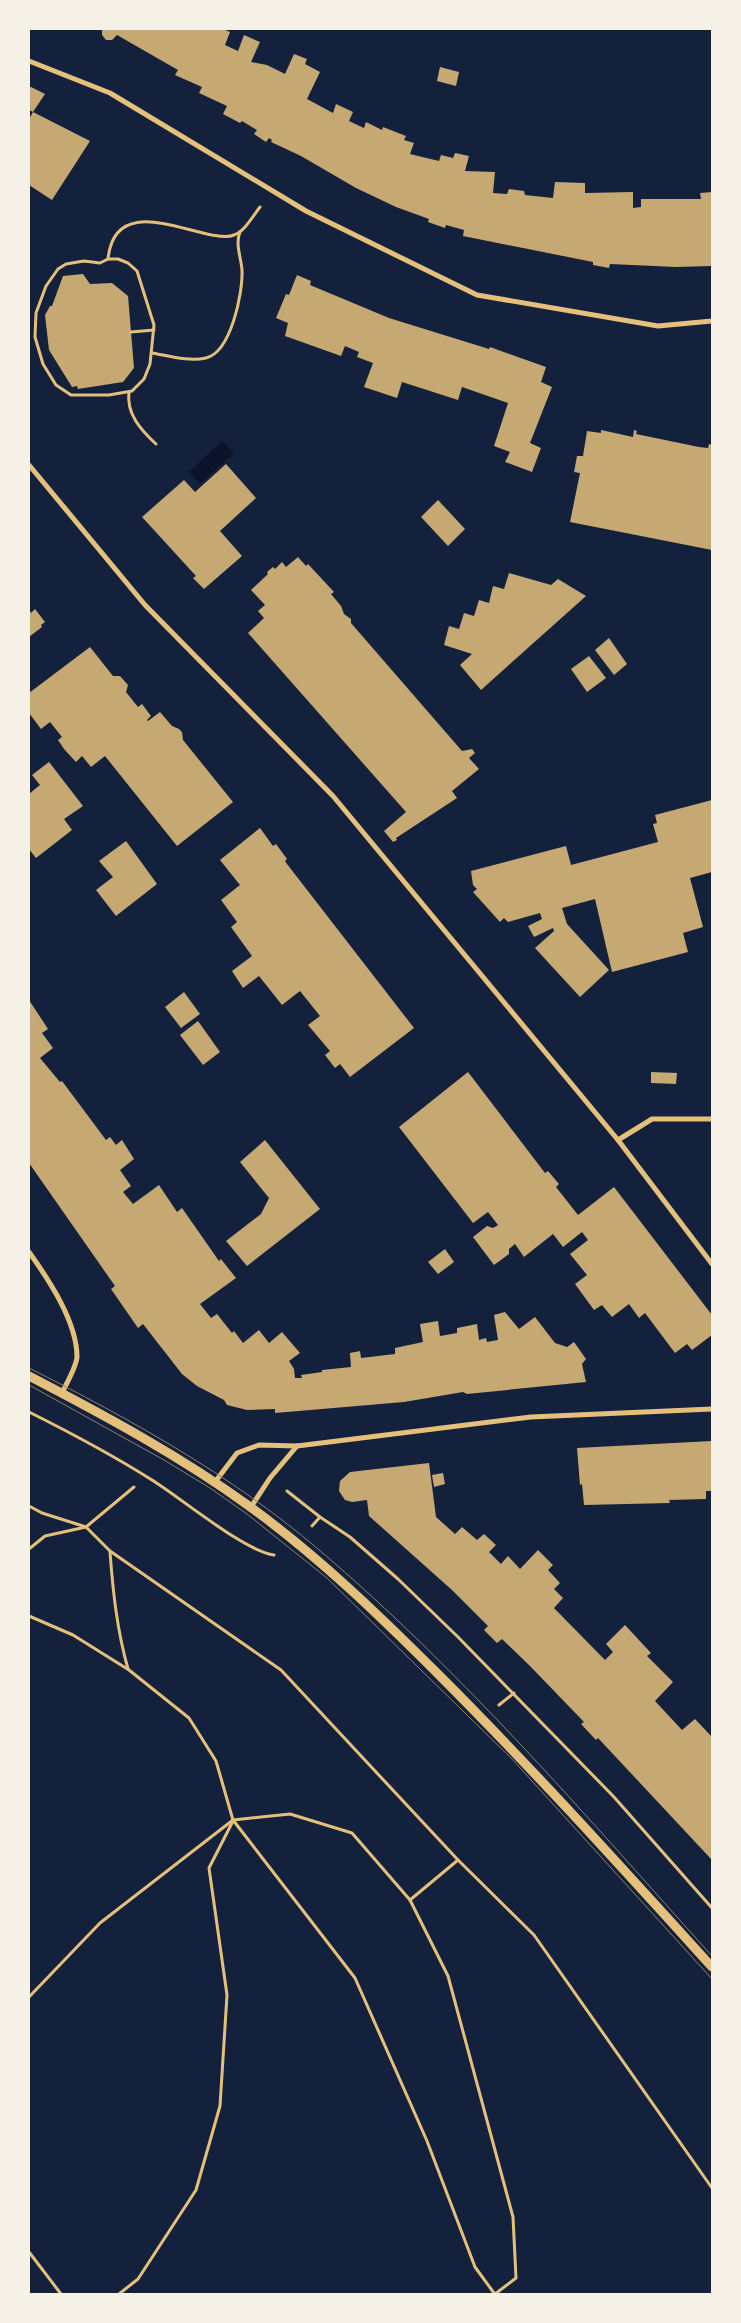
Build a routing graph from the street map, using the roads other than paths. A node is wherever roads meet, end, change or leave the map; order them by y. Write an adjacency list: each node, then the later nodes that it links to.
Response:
1 (29, 61): 2 (street)
2 (712, 321)
3 (29, 465): 5 (street)
4 (712, 1119): 5 (street)
5 (618, 1140): 7 (street)
6 (29, 1252): 9 (street)
7 (712, 1264)
8 (29, 1376): 9 (street)
9 (62, 1393): 12 (street)
10 (712, 1410): 11 (street)
11 (297, 1446): 12 (street); 13 (street)
12 (215, 1482): 13 (street)
13 (251, 1507): 14 (street)
14 (712, 1967)

